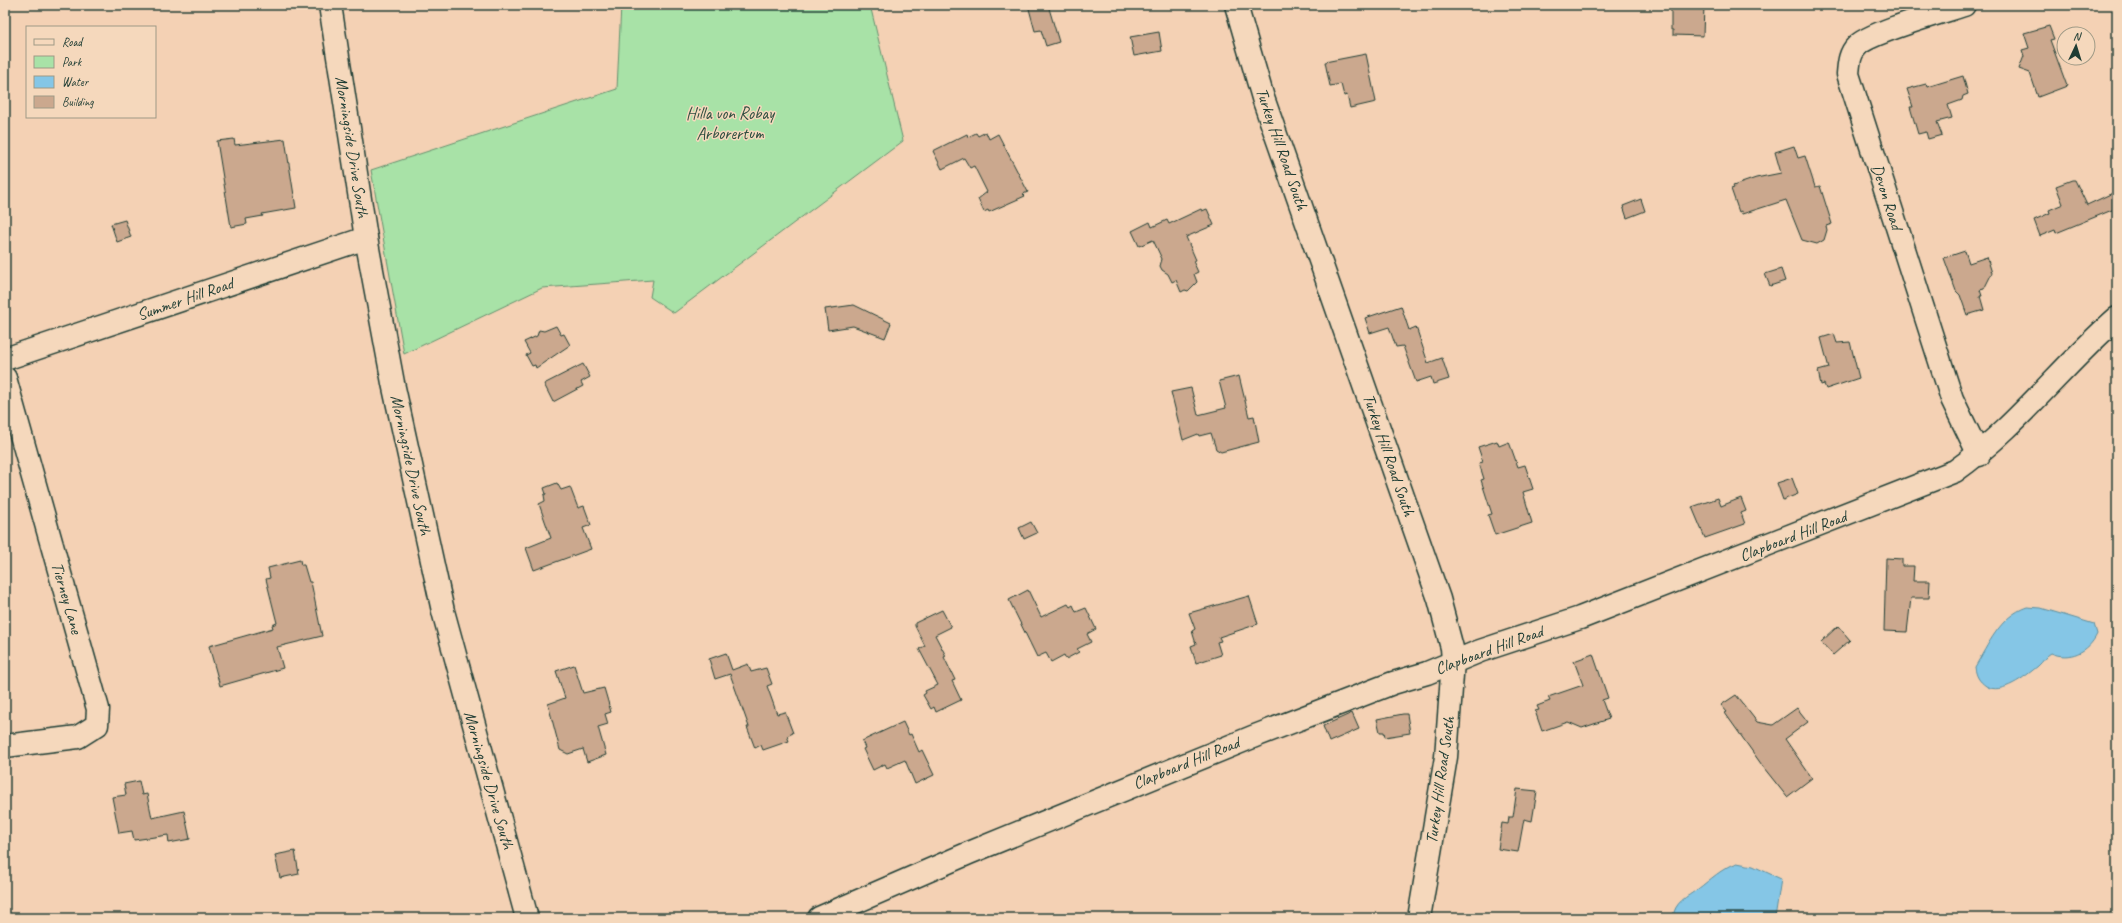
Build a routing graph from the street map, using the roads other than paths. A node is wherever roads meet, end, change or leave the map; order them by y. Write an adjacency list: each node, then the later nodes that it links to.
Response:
1 (330, 5): 4 (street, Morningside Drive South)
2 (1236, 5): 9 (street, Turkey Hill Road South)
3 (1964, 5): 8 (street, Devon Road)
4 (366, 238): 6 (street, Summer Hill Road); 11 (street, Morningside Drive South)
5 (2117, 318): 8 (street, Clapboard Hill Road)
6 (5, 359)
7 (5, 378): 10 (street, Tierney Lane)
8 (1978, 455): 9 (street, Clapboard Hill Road)
9 (1453, 661): 12 (street, Clapboard Hill Road); 13 (street, Turkey Hill Road South)
10 (5, 746)
11 (527, 918)
12 (820, 918)
13 (1420, 918)

